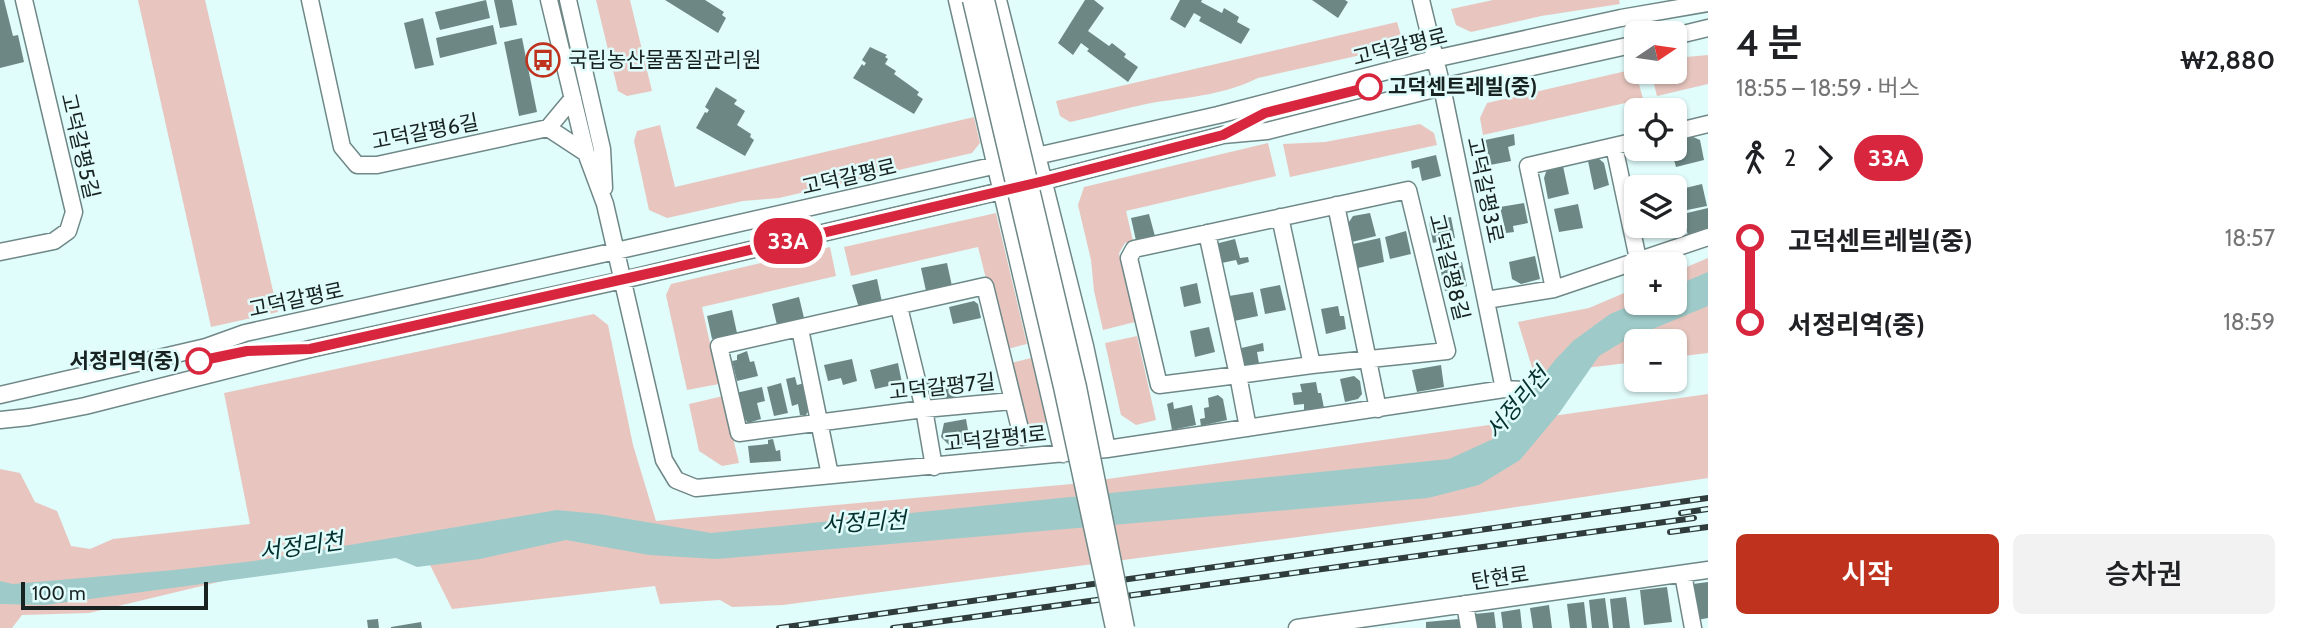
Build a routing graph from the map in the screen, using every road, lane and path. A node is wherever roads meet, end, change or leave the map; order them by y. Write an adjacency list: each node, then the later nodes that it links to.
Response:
1 (24, 0): 33 (street, 고덕갈평5길)
2 (310, 0): 17 (street, 고덕갈평6길)
3 (549, 0): 16 (street)
4 (568, 0): 27 (street)
5 (957, 0): 24 (street)
6 (971, 0): 64 (street, bridge)
7 (986, 0): 65 (street, bridge)
8 (998, 0): 23 (street)
9 (1421, 0): 14 (street, 고덕갈평3로)
10 (1708, 3): 14 (street, 고덕갈평로)
11 (1708, 28): 12 (street)
12 (1687, 33)
13 (1624, 47): 15 (street)
14 (1434, 59): 15 (street, 고덕갈평3로); 23 (street, 고덕갈평로)
15 (1442, 87): 25 (street); 39 (street, 고덕갈평3로)
16 (573, 98): 17 (street); 22 (street)
17 (548, 128): 22 (street)
18 (1707, 130): 19 (street)
19 (1687, 131)
20 (1624, 144): 21 (street)
21 (1614, 146): 34 (street); 38 (street)
22 (586, 153): 27 (street)
23 (1037, 156): 24 (street, 고덕갈평로); 25 (street)
24 (995, 165): 26 (street); 32 (street, 고덕갈평로)
25 (1044, 181): 26 (street); 42 (street)
26 (1001, 191): 37 (street); 43 (street)
27 (605, 204): 32 (street, 고덕갈평1로)
28 (1336, 205): 29 (street, 고덕갈평8길); 44 (street); 44 (street, 고덕갈평8길)
29 (1280, 217): 30 (street, 고덕갈평8길); 45 (street)
30 (1207, 233): 46 (street); 46 (street, 고덕갈평8길)
31 (1708, 237): 35 (street)
32 (616, 251): 37 (street, 고덕갈평1로); 49 (street, 고덕갈평로)
33 (0, 252)
34 (1637, 252)
35 (1660, 252)
36 (1624, 264): 38 (street)
37 (623, 280): 53 (street); 60 (street, 고덕갈평1로)
38 (1554, 289): 39 (street)
39 (1486, 300): 47 (street, 고덕갈평3로)
40 (899, 307): 41 (street, 고덕갈평7길); 50 (street, 고덕갈평7길); 51 (street)
41 (800, 329): 54 (street); 54 (street, 고덕갈평7길)
42 (1085, 346): 43 (street); 57 (street)
43 (1042, 356): 58 (street)
44 (1370, 359): 45 (street, 고덕갈평8길); 52 (street)
45 (1312, 365): 46 (street, 고덕갈평8길)
46 (1238, 375): 55 (street)
47 (1504, 389): 48 (street, 고덕갈평1로); 52 (street, 고덕갈평1로)
48 (1524, 390)
49 (0, 394)
50 (1013, 401): 51 (street, 고덕갈평7길); 56 (street)
51 (924, 409): 54 (street, 고덕갈평7길); 59 (street)
52 (1378, 409): 55 (street, 고덕갈평1로)
53 (0, 420)
54 (820, 422): 60 (street)
55 (1248, 428): 57 (street, 고덕갈평1로)
56 (1022, 437)
57 (1107, 449): 58 (street, 고덕갈평1로)
58 (1063, 454): 59 (street, 고덕갈평1로)
59 (934, 467): 60 (street, 고덕갈평1로)
60 (830, 475)
61 (1708, 570): 62 (street, 탄현로)
62 (1683, 573): 63 (street, 탄현로); 68 (street)
63 (1465, 604): 66 (street, 탄현로); 67 (street)
64 (1114, 628)
65 (1126, 628)
66 (1297, 628)
67 (1469, 628)
68 (1693, 628)

